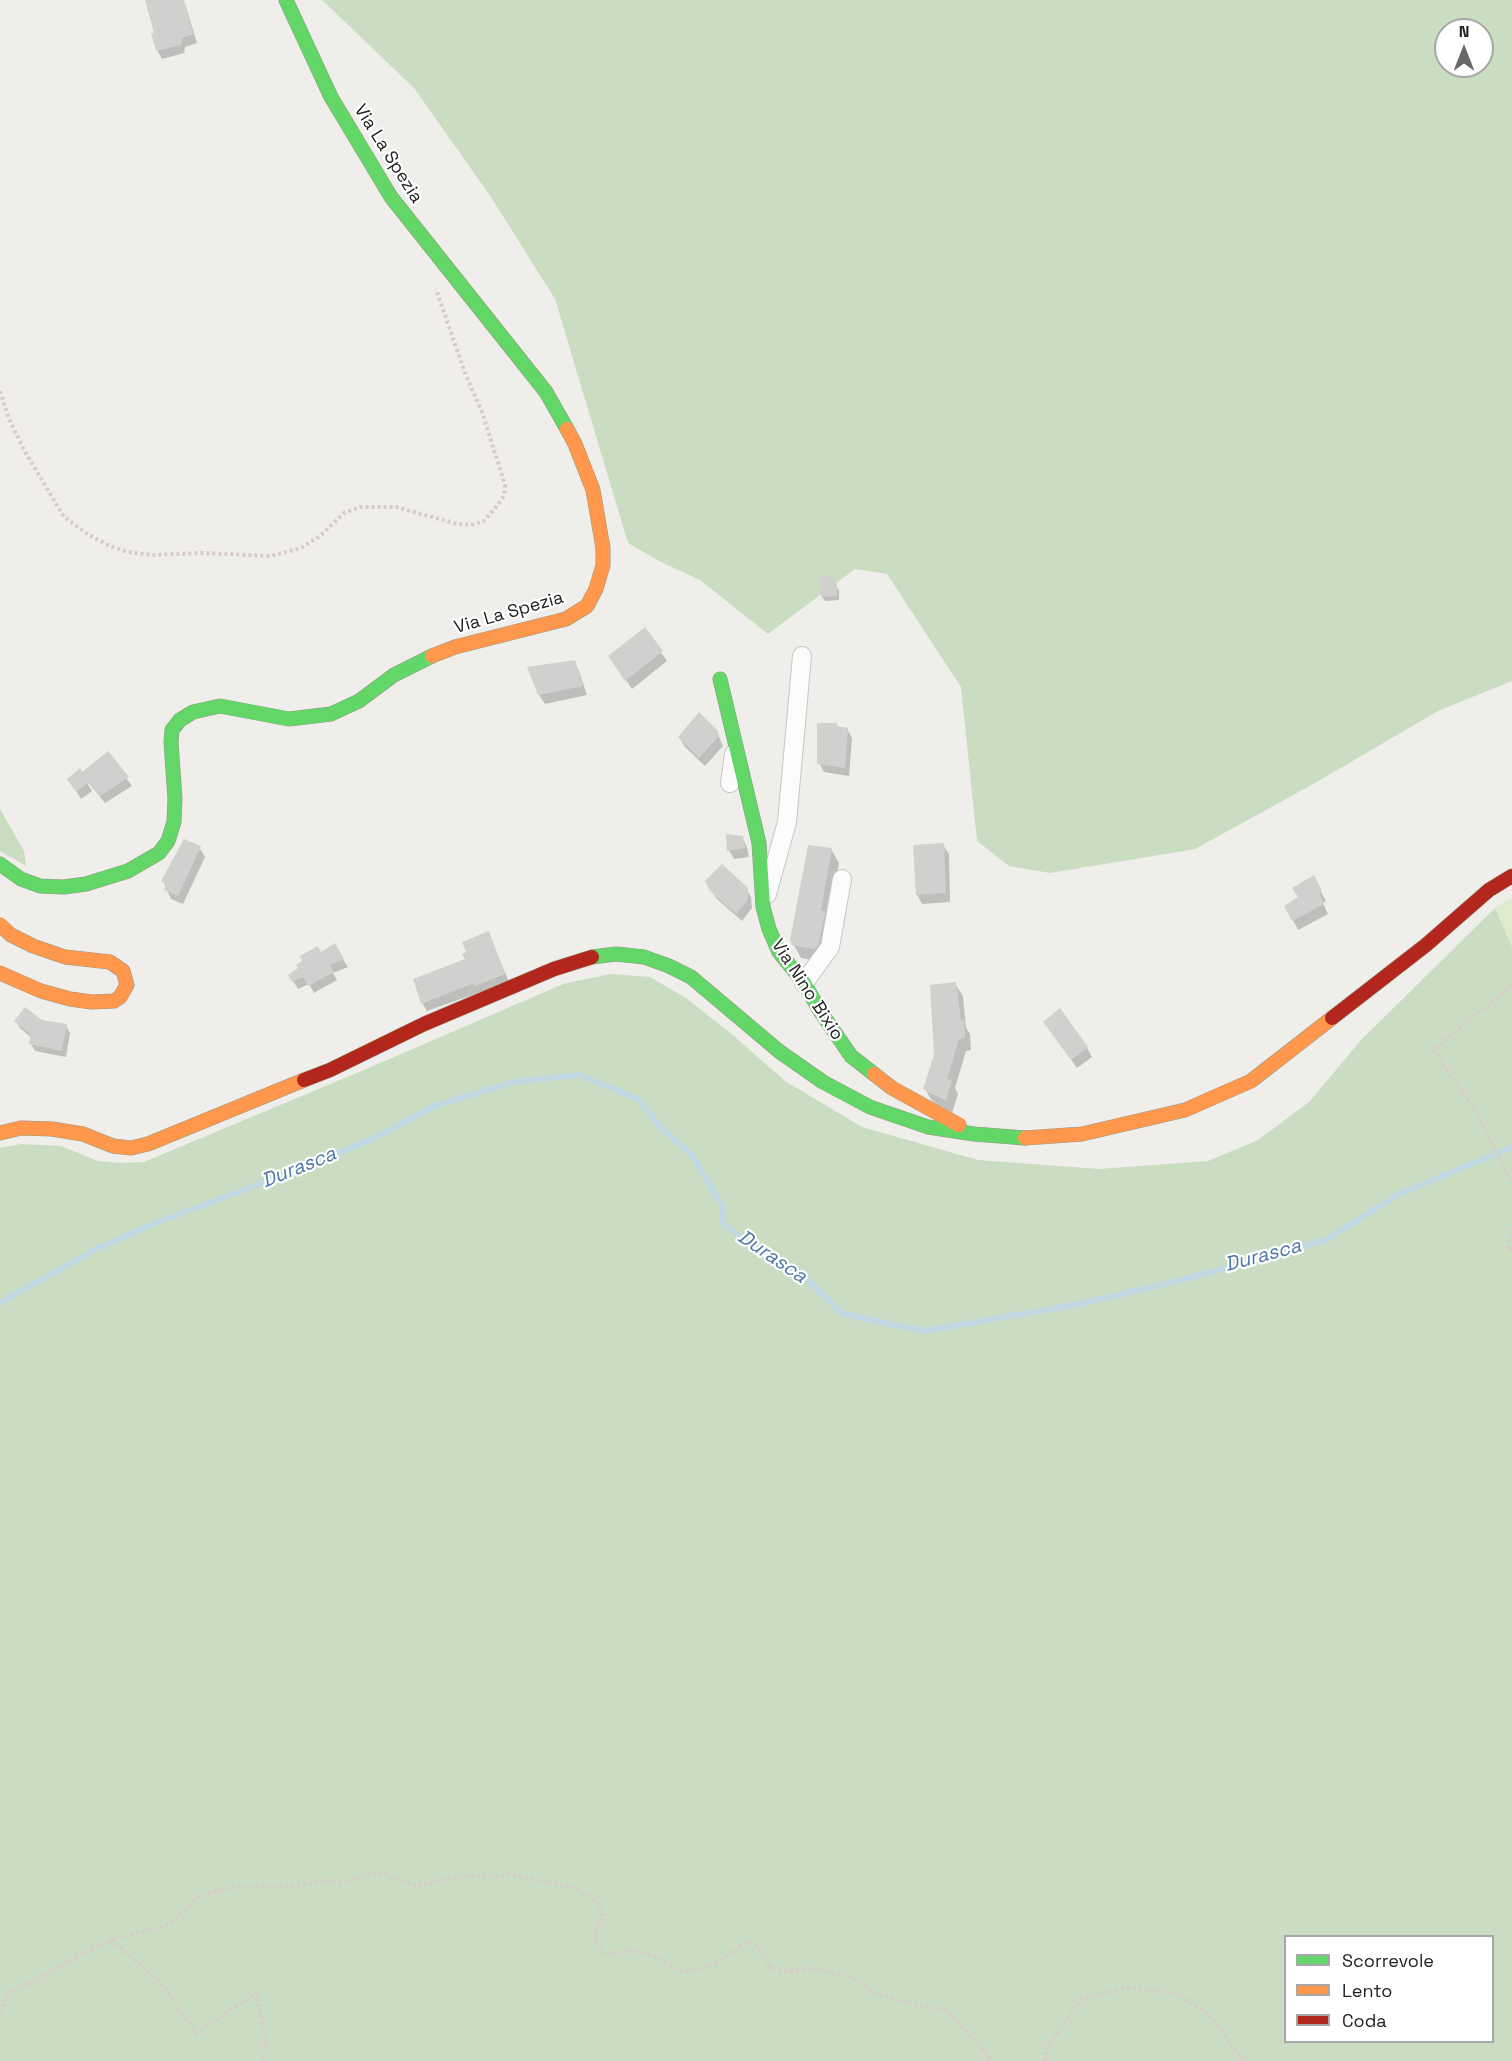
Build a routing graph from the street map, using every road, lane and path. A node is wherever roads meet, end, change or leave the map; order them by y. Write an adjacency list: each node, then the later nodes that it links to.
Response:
1 (286, 0): 2 (street, Via La Spezia)
2 (439, 260): 3 (path); 8 (street, Via La Spezia)
3 (0, 391)
4 (802, 656): 11 (street)
5 (720, 679): 6 (street, Via Nino Bixio)
6 (736, 743): 7 (street, Via Nino Bixio); 11 (street, Via Nino Bixio)
7 (730, 783)
8 (0, 864)
9 (1512, 876): 17 (street)
10 (842, 879): 14 (street)
11 (763, 908): 14 (street, Via Nino Bixio)
12 (0, 925): 13 (street)
13 (0, 973)
14 (804, 983): 17 (street, Via Nino Bixio)
15 (1512, 986): 18 (path)
16 (0, 1133): 17 (street)
17 (974, 1134)
18 (1512, 1183)
19 (1512, 1228): 20 (path)
20 (1512, 1250)
21 (111, 1940): 22 (path); 23 (path); 24 (path)
22 (0, 2012)
23 (263, 2061)
24 (992, 2061)
25 (1045, 2061): 26 (path)
26 (1243, 2061)

